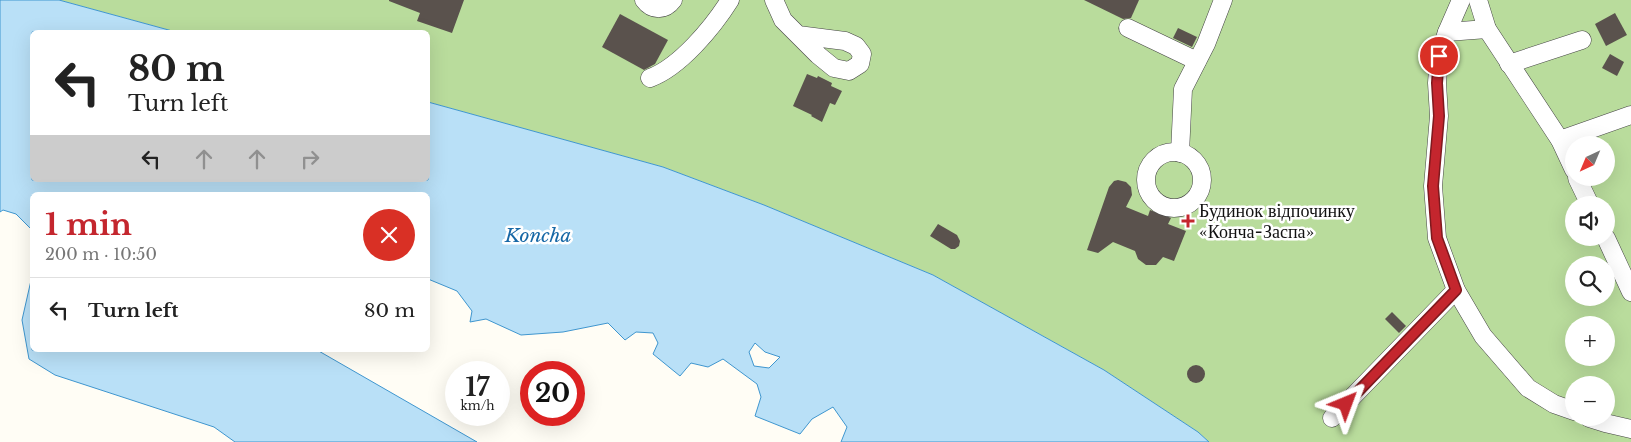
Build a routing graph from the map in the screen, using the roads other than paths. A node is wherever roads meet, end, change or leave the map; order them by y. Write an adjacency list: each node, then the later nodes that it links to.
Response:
1 (644, 0): 2 (lane)
2 (673, 0)
3 (730, 0): 15 (lane)
4 (774, 0): 11 (lane)
5 (1223, 0): 13 (lane)
6 (1461, 0): 10 (lane)
7 (1478, 0): 9 (lane)
8 (1128, 28): 13 (lane)
9 (1487, 29): 10 (lane); 14 (lane)
10 (1447, 32): 21 (lane)
11 (798, 35)
12 (1582, 40): 14 (lane)
13 (1197, 61): 19 (lane)
14 (1509, 64): 17 (lane)
15 (650, 78)
16 (1631, 115): 17 (lane)
17 (1560, 140): 18 (lane)
18 (1565, 151)
19 (1180, 153)
20 (1610, 246): 22 (lane)
21 (1456, 290): 23 (lane); 24 (lane)
22 (1631, 292)
23 (1565, 408)
24 (1332, 418)
25 (1615, 425): 26 (lane)
26 (1631, 429)

